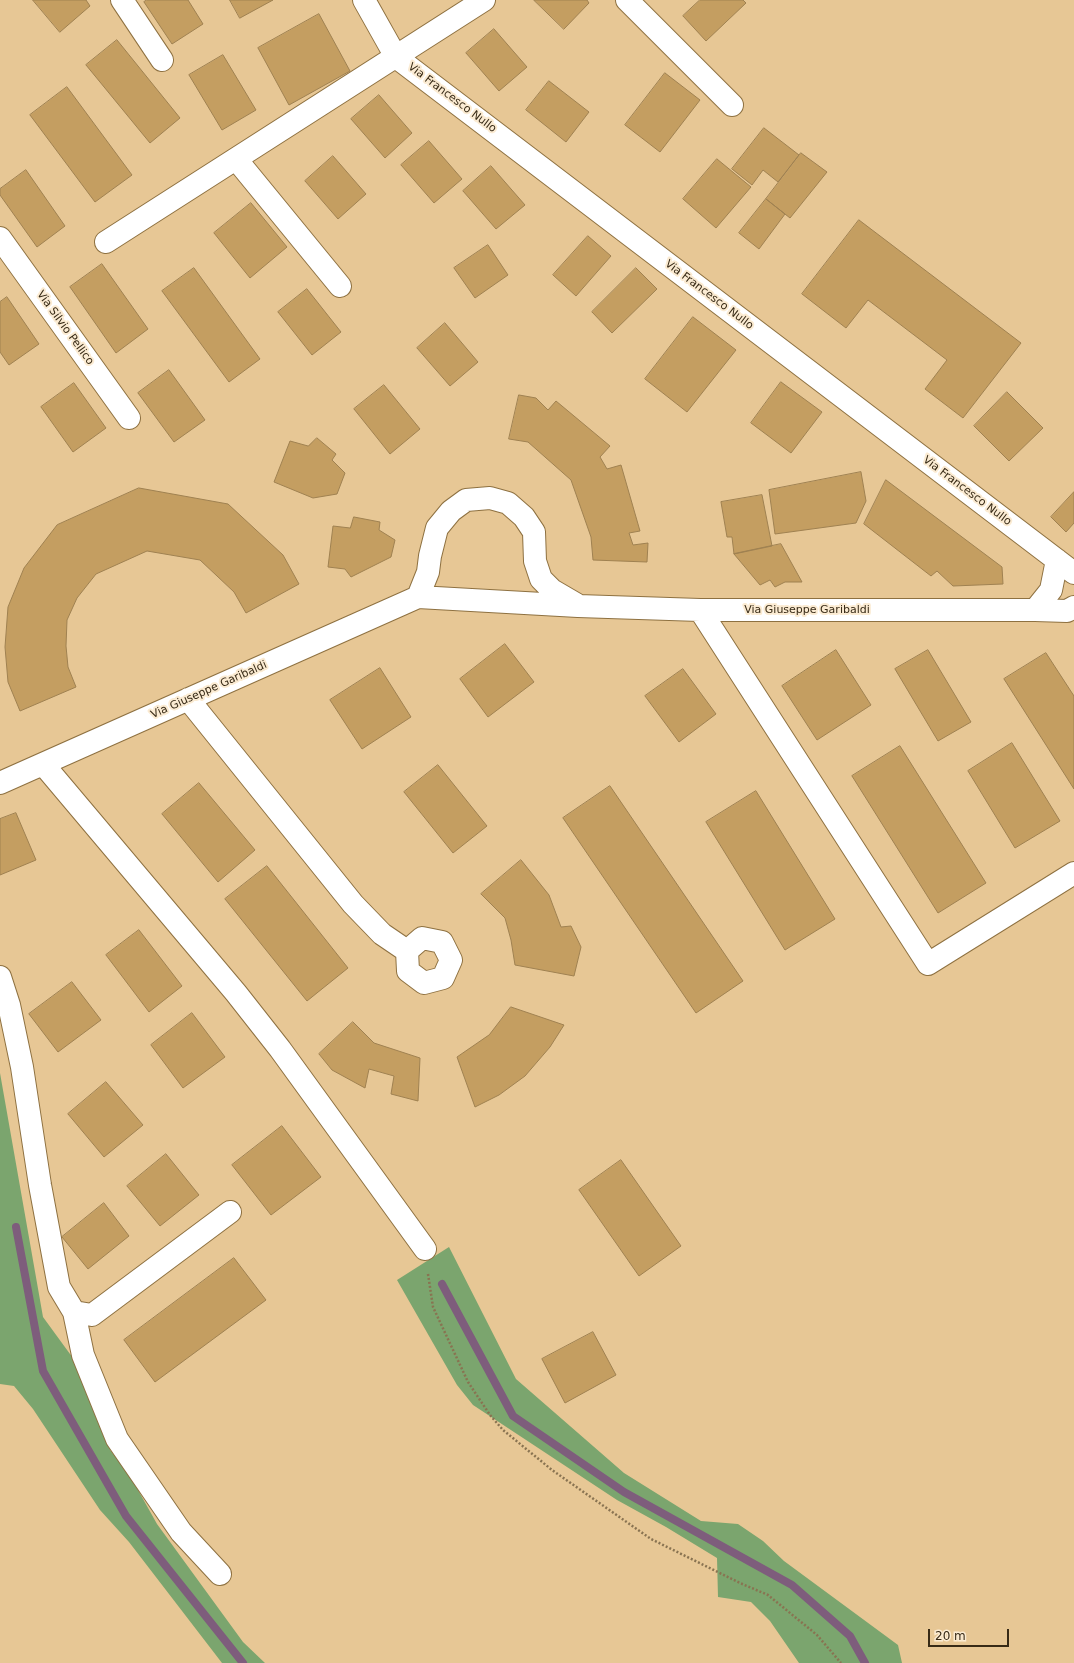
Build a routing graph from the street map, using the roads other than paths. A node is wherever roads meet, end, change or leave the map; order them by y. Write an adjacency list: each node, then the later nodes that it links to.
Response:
1 (122, 0): 6 (street)
2 (364, 0): 5 (street, Via Francesco Nullo)
3 (484, 0): 5 (street)
4 (627, 0): 7 (street)
5 (396, 57): 8 (street); 13 (street, Via Francesco Nullo)
6 (162, 60)
7 (732, 105)
8 (236, 159): 10 (street); 11 (street)
9 (0, 238): 12 (street, Via Silvio Pellico)
10 (106, 242)
11 (340, 286)
12 (129, 418)
13 (1057, 560): 14 (street, Via Francesco Nullo); 19 (street)
14 (1074, 573)
15 (418, 597): 16 (street, Via Giuseppe Garibaldi); 16 (street, Via Giuseppe Garibaldi); 20 (street, Via Giuseppe Garibaldi)
16 (578, 606): 18 (street, Via Giuseppe Garibaldi)
17 (1074, 607): 19 (street, Via Giuseppe Garibaldi)
18 (700, 610): 19 (street, Via Giuseppe Garibaldi); 23 (street)
19 (1035, 610)
20 (188, 699): 21 (street, Via Giuseppe Garibaldi); 24 (street)
21 (43, 764): 22 (street, Via Giuseppe Garibaldi); 27 (street)
22 (0, 783)
23 (1074, 873)
24 (407, 951)
25 (0, 977): 28 (street)
26 (230, 1212): 28 (street)
27 (425, 1249)
28 (74, 1312): 29 (street)
29 (220, 1574)

